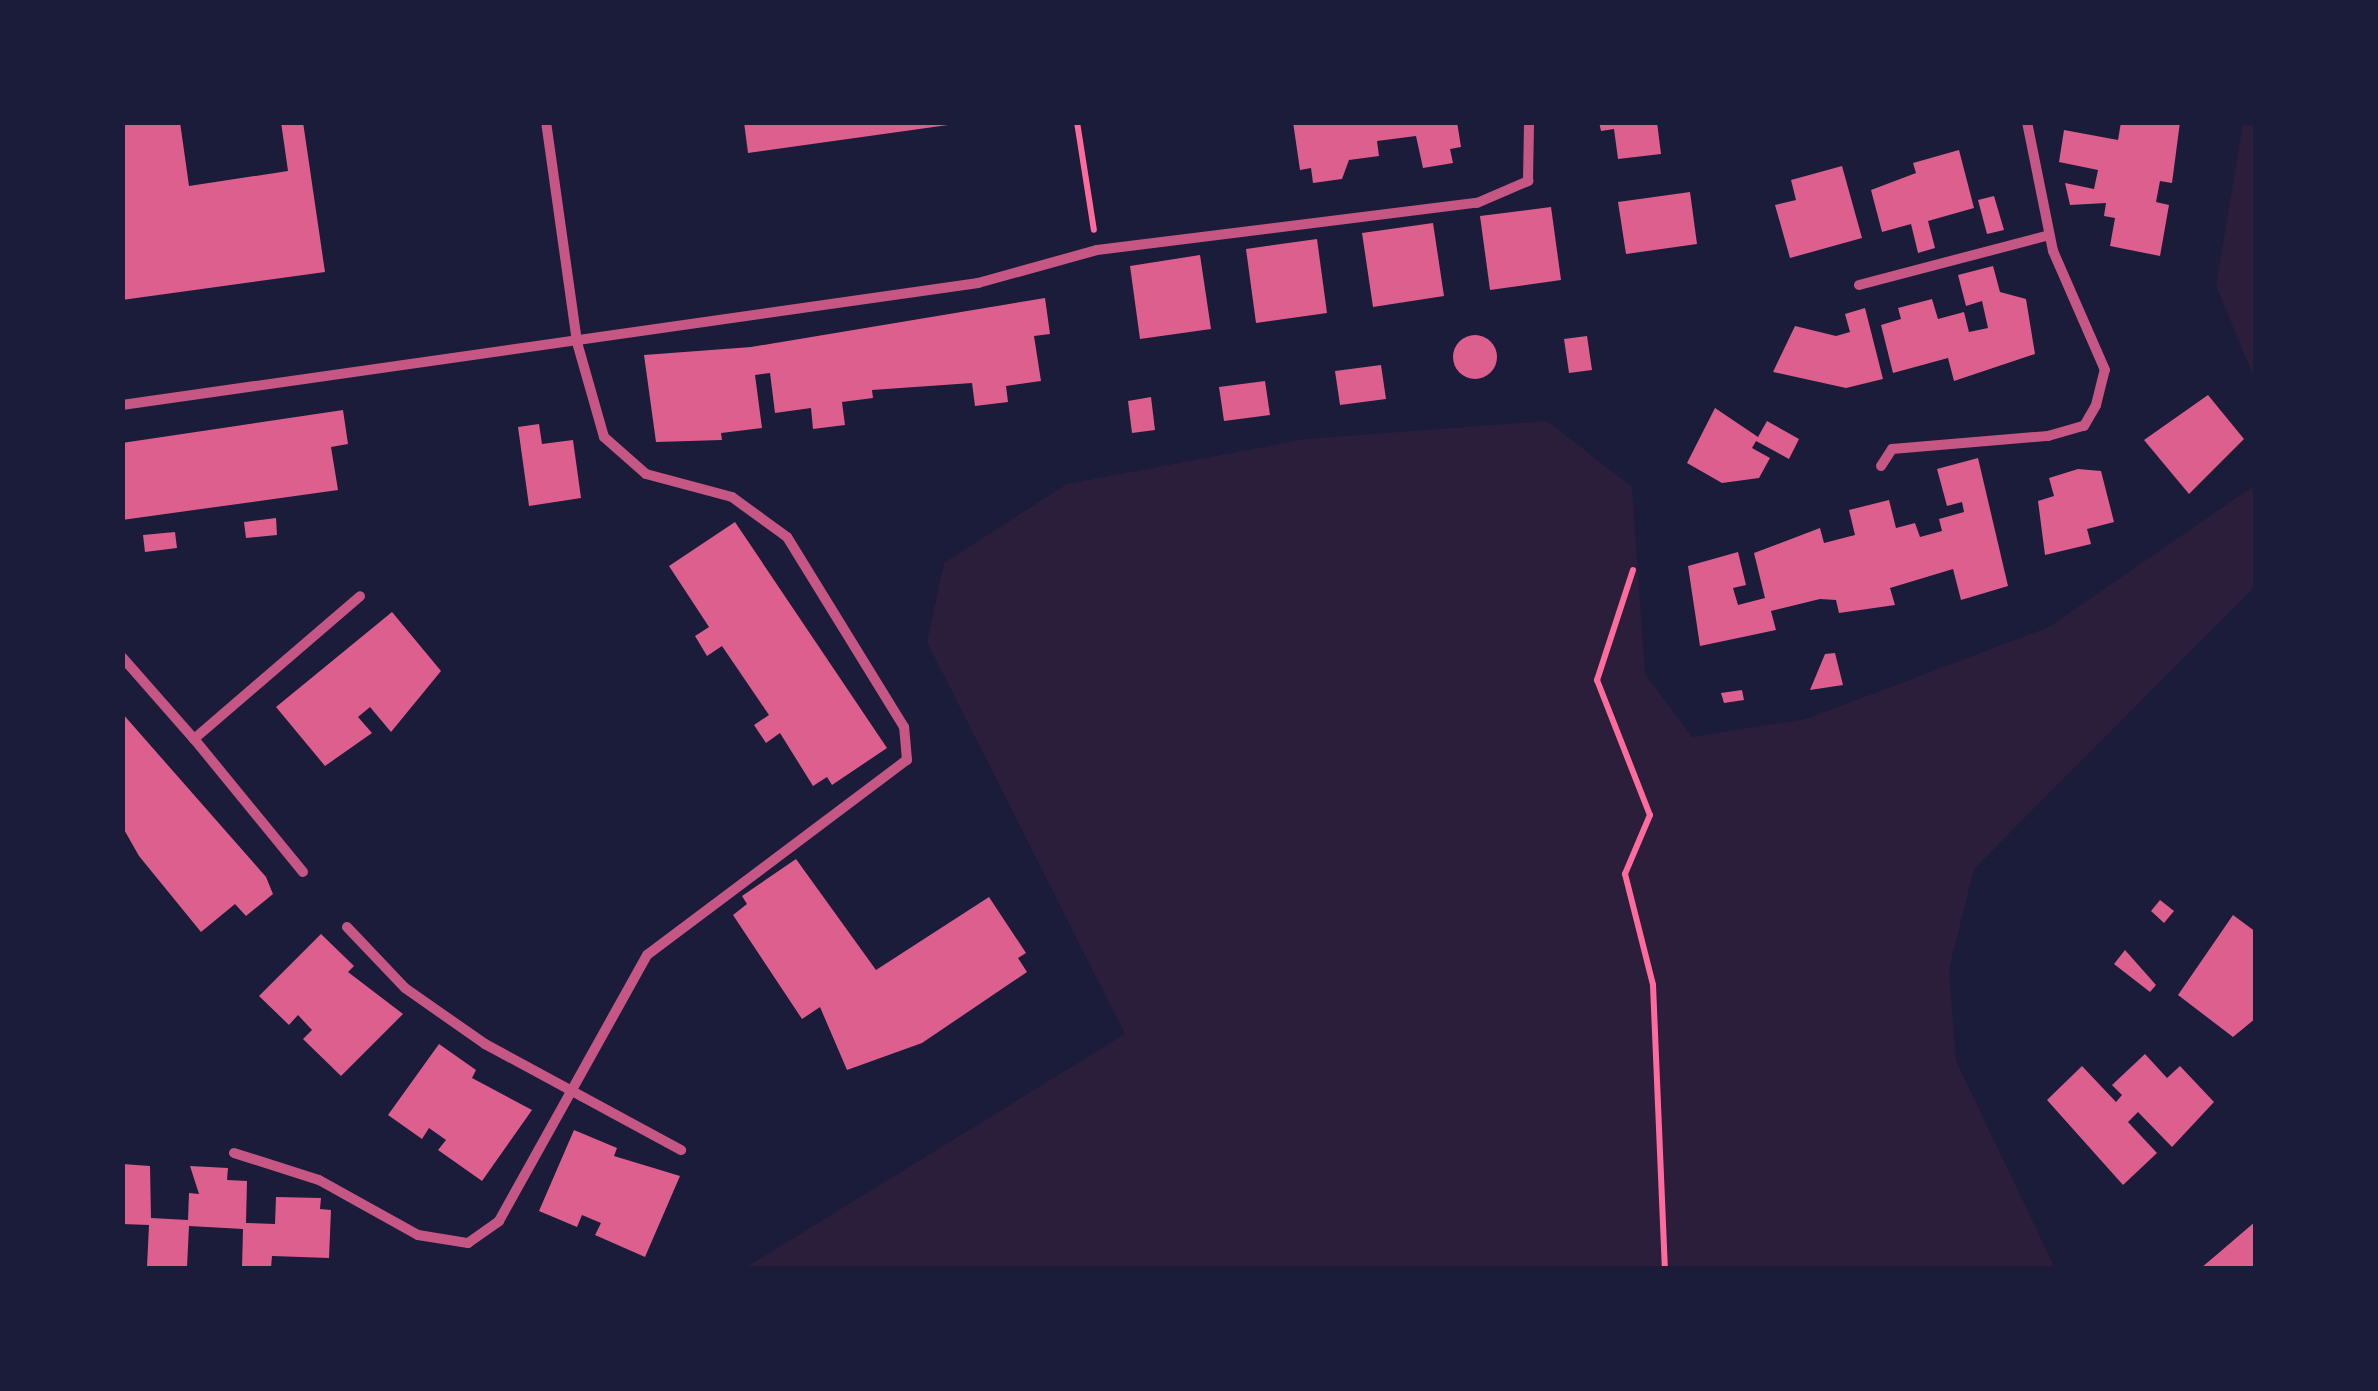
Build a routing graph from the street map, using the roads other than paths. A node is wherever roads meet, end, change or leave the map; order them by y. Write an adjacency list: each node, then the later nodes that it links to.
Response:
1 (546, 122): 6 (street)
2 (1529, 122): 6 (street)
3 (2027, 122): 4 (street)
4 (2048, 235): 5 (street); 8 (street)
5 (1858, 284)
6 (577, 342): 7 (street); 14 (street)
7 (122, 405)
8 (1881, 466)
9 (360, 596): 11 (street)
10 (122, 658): 11 (street)
11 (194, 739): 12 (street)
12 (303, 872)
13 (347, 927): 14 (street)
14 (568, 1094): 15 (street); 16 (street)
15 (682, 1150)
16 (234, 1153)

